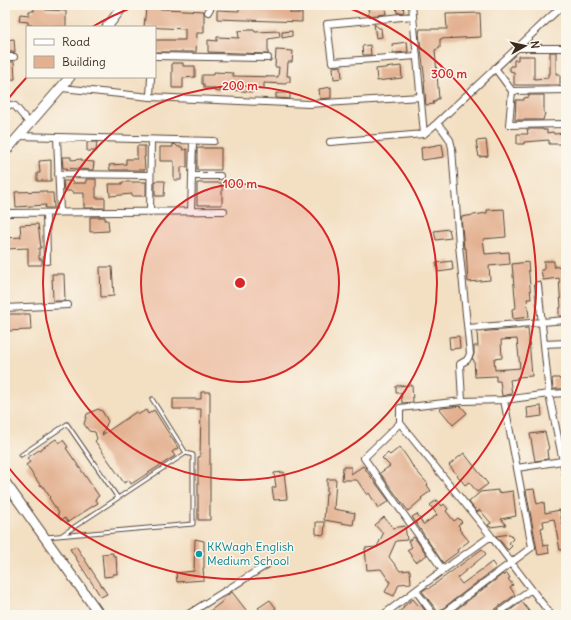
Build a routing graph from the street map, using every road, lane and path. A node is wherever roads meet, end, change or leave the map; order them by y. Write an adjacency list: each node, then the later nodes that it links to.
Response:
1 (124, 5): 7 (street)
2 (212, 5): 5 (street)
3 (412, 5): 6 (street)
4 (563, 5): 8 (street)
5 (208, 12)
6 (413, 16): 11 (street); 11 (street)
7 (108, 26)
8 (516, 48): 9 (street); 15 (street)
9 (566, 48)
10 (156, 56): 14 (street)
11 (417, 56): 22 (street)
12 (5, 58): 13 (street)
13 (14, 58)
14 (268, 58)
15 (495, 68): 20 (street); 25 (street)
16 (69, 78): 18 (street)
17 (151, 78): 21 (street)
18 (62, 88): 21 (street); 24 (street)
19 (566, 90): 20 (street)
20 (512, 91): 26 (street)
21 (150, 97): 22 (street)
22 (420, 97): 27 (street)
23 (5, 104): 24 (street)
24 (30, 124): 28 (street)
25 (437, 124): 27 (street); 51 (street)
26 (566, 124)
27 (424, 134): 33 (street)
28 (19, 136): 29 (street); 34 (street)
29 (57, 137): 30 (street); 35 (street)
30 (151, 140): 31 (street); 36 (street)
31 (193, 141): 32 (street); 37 (street)
32 (214, 141)
33 (330, 142)
34 (5, 152)
35 (58, 174): 36 (street); 41 (street)
36 (150, 175): 42 (street)
37 (192, 176): 38 (street); 43 (street)
38 (220, 176)
39 (224, 211): 43 (street)
40 (46, 212): 41 (street); 44 (street); 45 (street)
41 (60, 212): 42 (street)
42 (150, 212): 43 (street)
43 (191, 212)
44 (5, 213)
45 (47, 261)
46 (538, 285): 50 (street)
47 (68, 305): 48 (street)
48 (5, 308)
49 (566, 320): 50 (street)
50 (542, 322): 51 (street); 53 (street)
51 (468, 328): 58 (street)
52 (566, 343): 53 (street)
53 (544, 344): 55 (street)
54 (566, 393): 55 (street)
55 (549, 394): 57 (street); 62 (street)
56 (152, 399): 60 (lane)
57 (504, 400): 58 (street); 63 (street)
58 (462, 402): 59 (street)
59 (400, 423): 68 (street); 72 (street)
60 (186, 453): 66 (lane); 67 (lane)
61 (22, 455): 66 (lane)
62 (562, 461): 63 (street); 64 (street)
63 (517, 468): 70 (street)
64 (566, 476)
65 (5, 482): 69 (street)
66 (118, 498): 67 (lane)
67 (61, 536): 69 (lane)
68 (491, 536): 70 (street); 72 (street)
69 (45, 537): 77 (street)
70 (511, 562): 73 (street); 81 (street)
71 (268, 564): 78 (street)
72 (443, 570): 74 (street)
73 (531, 590): 76 (street); 82 (street)
74 (416, 591): 75 (street); 80 (street)
75 (390, 613): 79 (street)
76 (498, 614)
77 (100, 615)
78 (187, 615)
79 (383, 615)
80 (434, 615)
81 (441, 615)
82 (550, 615)

